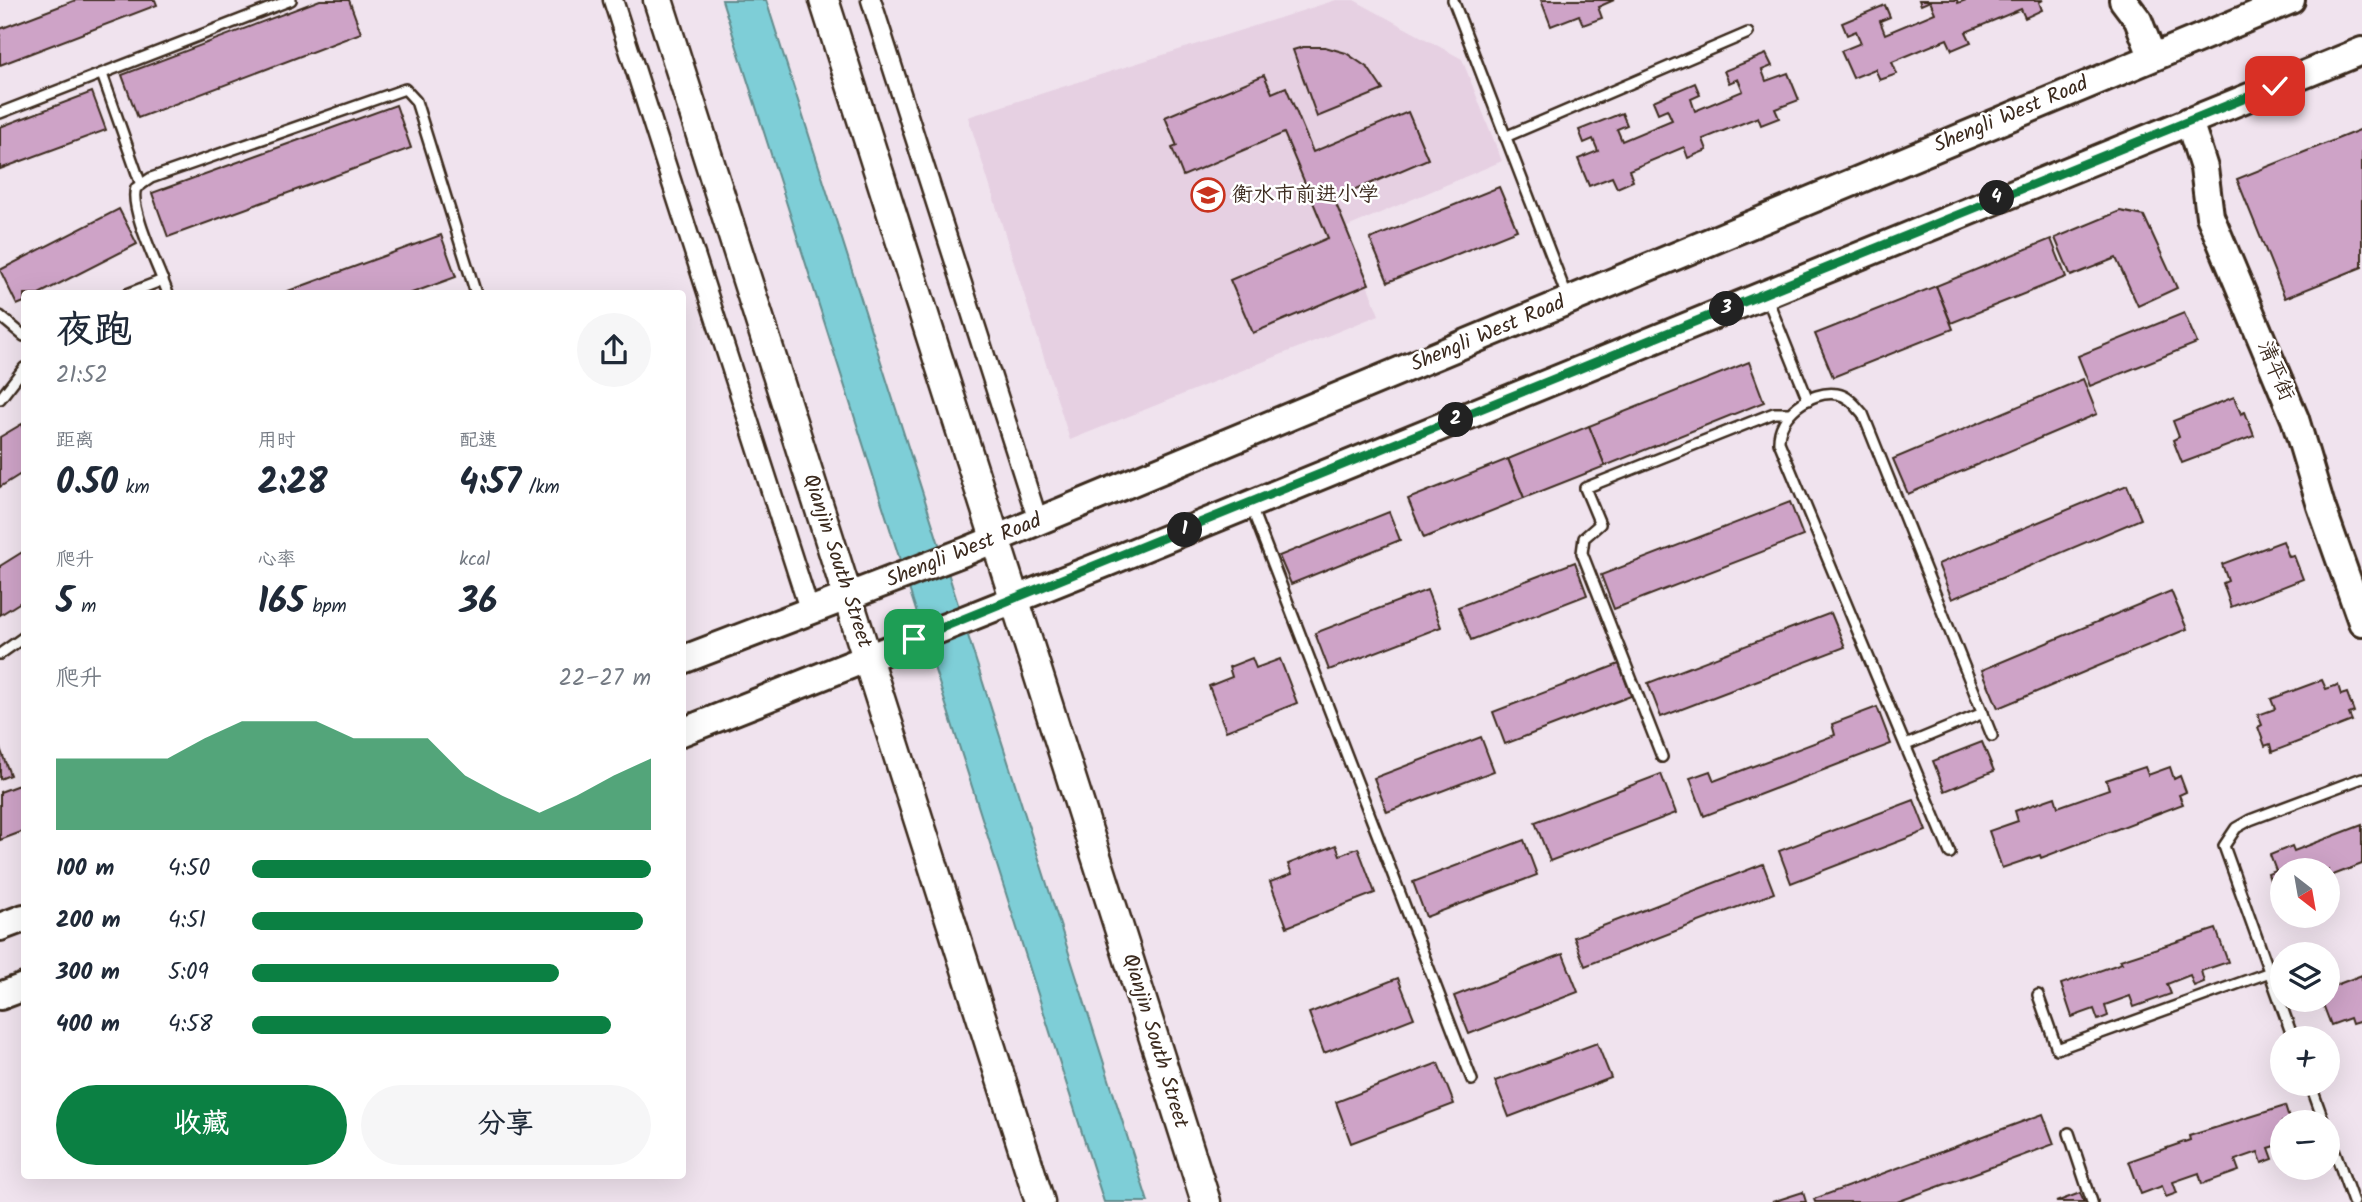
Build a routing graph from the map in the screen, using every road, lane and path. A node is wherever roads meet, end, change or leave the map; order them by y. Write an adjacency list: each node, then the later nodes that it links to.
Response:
1 (291, 0): 12 (lane)
2 (613, 0): 34 (street)
3 (658, 0): 32 (main road, Qianjin South Street)
4 (824, 0): 31 (main road, Qianjin South Street)
5 (871, 0): 30 (street)
6 (1453, 0): 15 (lane)
7 (2123, 0): 11 (main road)
8 (2291, 0): 11 (main road, Shengli West Road)
9 (1748, 33): 15 (lane)
10 (2362, 51): 14 (main road)
11 (2152, 56): 22 (main road, Shengli West Road)
12 (102, 74): 13 (lane); 16 (lane)
13 (0, 113)
14 (2189, 121): 21 (main road); 35 (main road, 清平街)
15 (1506, 137): 22 (lane)
16 (141, 185): 17 (lane); 20 (lane)
17 (163, 279): 18 (lane); 19 (lane)
18 (137, 290)
19 (167, 290)
20 (475, 290)
21 (1765, 294): 27 (lane); 29 (main road)
22 (1569, 300): 30 (main road, Shengli West Road)
23 (0, 316): 24 (lane)
24 (21, 334)
25 (21, 372): 26 (lane)
26 (0, 399)
27 (1808, 400): 28 (lane); 40 (lane)
28 (1789, 413): 43 (lane); 44 (lane)
29 (1249, 504): 33 (main road); 53 (lane)
30 (1038, 521): 31 (main road, Shengli West Road)
31 (995, 539): 32 (main road, Shengli West Road); 33 (main road, Qianjin South Street)
32 (848, 597): 34 (main road, Shengli West Road); 39 (main road, Qianjin South Street)
33 (1015, 600): 39 (main road); 57 (main road, Qianjin South Street)
34 (810, 612): 38 (main road, Shengli West Road)
35 (2362, 621)
36 (21, 639): 37 (lane)
37 (0, 654)
38 (686, 658)
39 (868, 659): 41 (main road); 56 (main road, Qianjin South Street)
40 (1983, 713): 42 (lane); 43 (lane)
41 (686, 730)
42 (1992, 736)
43 (1906, 745): 46 (lane)
44 (1662, 757)
45 (2362, 778): 49 (lane)
46 (1950, 853)
47 (21, 919): 48 (main road)
48 (0, 927)
49 (2270, 972): 51 (lane)
50 (21, 988): 52 (main road)
51 (2038, 995)
52 (0, 996)
53 (1472, 1080)
54 (2069, 1133): 58 (lane)
55 (2340, 1166): 59 (lane)
56 (1040, 1202)
57 (1206, 1202)
58 (2092, 1202)
59 (2353, 1202)

